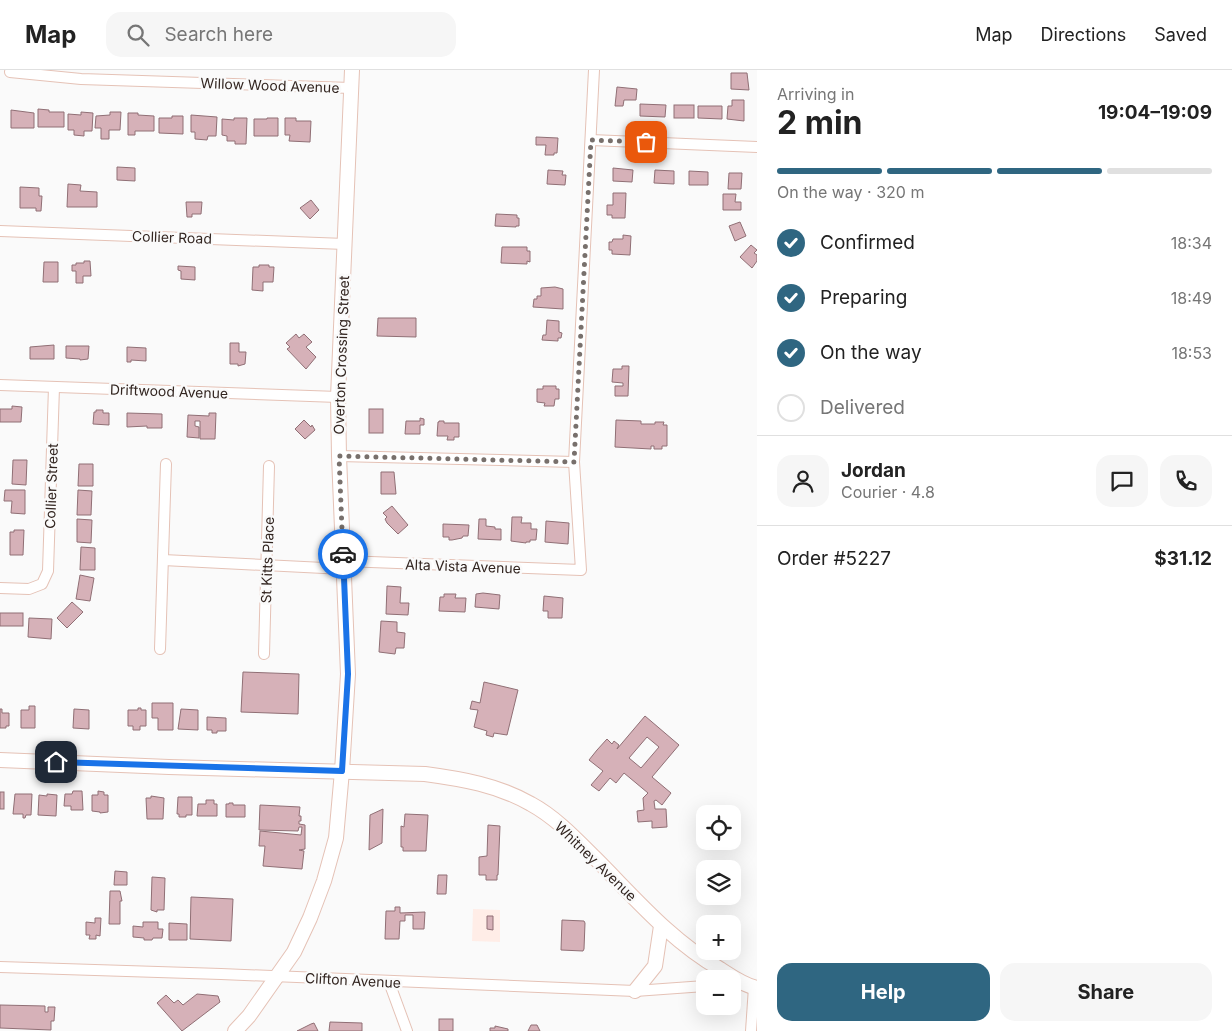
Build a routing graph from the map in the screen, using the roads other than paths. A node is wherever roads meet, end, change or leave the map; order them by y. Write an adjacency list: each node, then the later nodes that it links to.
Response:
1 (352, 70): 5 (main road, Overton Crossing Street)
2 (594, 70): 6 (street)
3 (10, 72): 4 (street, Willow Wood Avenue)
4 (81, 74): 5 (street, Willow Wood Avenue)
5 (351, 88): 9 (main road, Overton Crossing Street)
6 (591, 140): 7 (street); 14 (street)
7 (757, 146)
8 (0, 231): 9 (street, Collier Road)
9 (345, 244): 12 (main road, Overton Crossing Street)
10 (0, 385): 11 (street, Driftwood Avenue)
11 (54, 387): 12 (street, Driftwood Avenue); 20 (street, Collier Street)
12 (338, 396): 13 (main road, Overton Crossing Street)
13 (339, 456): 14 (street); 19 (main road, Overton Crossing Street)
14 (574, 462): 19 (street, Alta Vista Avenue)
15 (166, 464): 17 (street)
16 (270, 466): 18 (street, St Kitts Place)
17 (163, 560): 18 (street, Alta Vista Avenue); 21 (street)
18 (266, 565): 19 (street, Alta Vista Avenue); 22 (street, St Kitts Place)
19 (344, 565): 24 (main road, Overton Crossing Street)
20 (0, 588)
21 (160, 650)
22 (264, 654)
23 (0, 760): 24 (main road, Whitney Avenue)
24 (342, 771): 25 (main road, Whitney Avenue); 27 (main road, Overton Crossing Street)
25 (661, 926): 29 (main road, Whitney Avenue); 31 (main road)
26 (0, 967): 27 (street, Clifton Avenue)
27 (276, 977): 28 (street, Clifton Avenue); 32 (main road, Overton Crossing Street)
28 (389, 982): 31 (street, Clifton Avenue); 33 (street)
29 (747, 986): 34 (street)
30 (696, 987): 31 (street, Clifton Avenue)
31 (635, 991)
32 (235, 1031)
33 (407, 1031)
34 (751, 1031)

